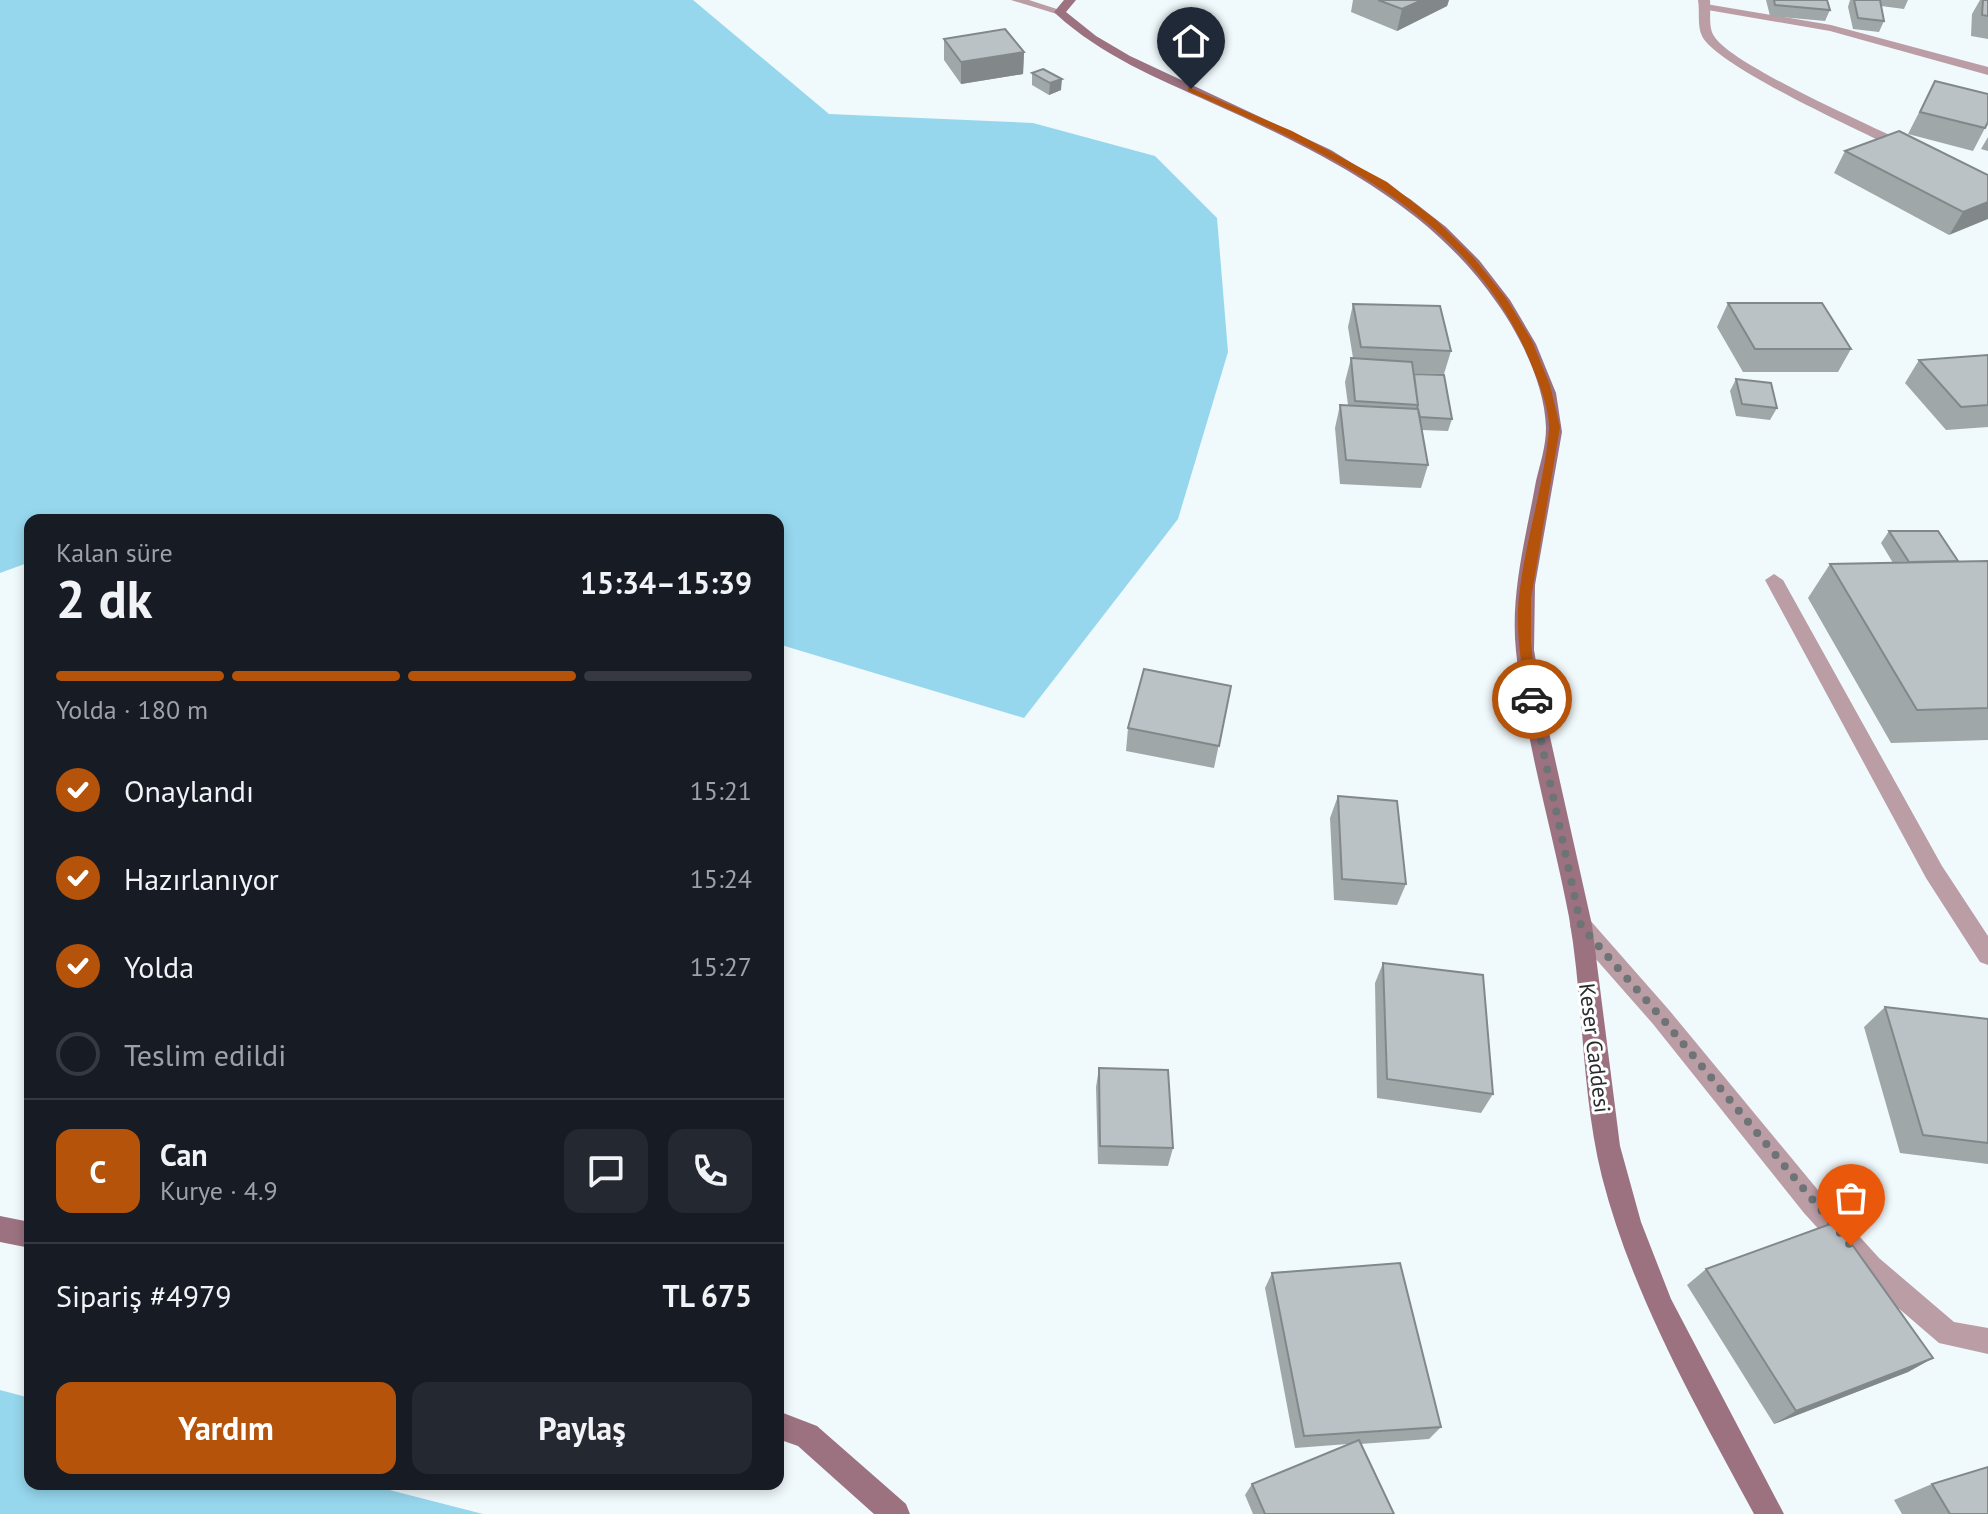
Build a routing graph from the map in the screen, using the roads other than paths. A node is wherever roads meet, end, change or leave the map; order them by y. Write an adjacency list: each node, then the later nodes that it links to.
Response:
1 (1017, 0): 3 (street)
2 (1705, 3): 4 (street); 5 (street)
3 (1065, 6): 7 (street, Keser Caddesi)
4 (1988, 71)
5 (1919, 154)
6 (1774, 580): 8 (street)
7 (1581, 926): 11 (street); 14 (street, Keser Caddesi)
8 (1988, 955)
9 (0, 1229): 10 (street)
10 (24, 1234)
11 (1988, 1341)
12 (784, 1427): 13 (street)
13 (896, 1514)
14 (1770, 1514)

